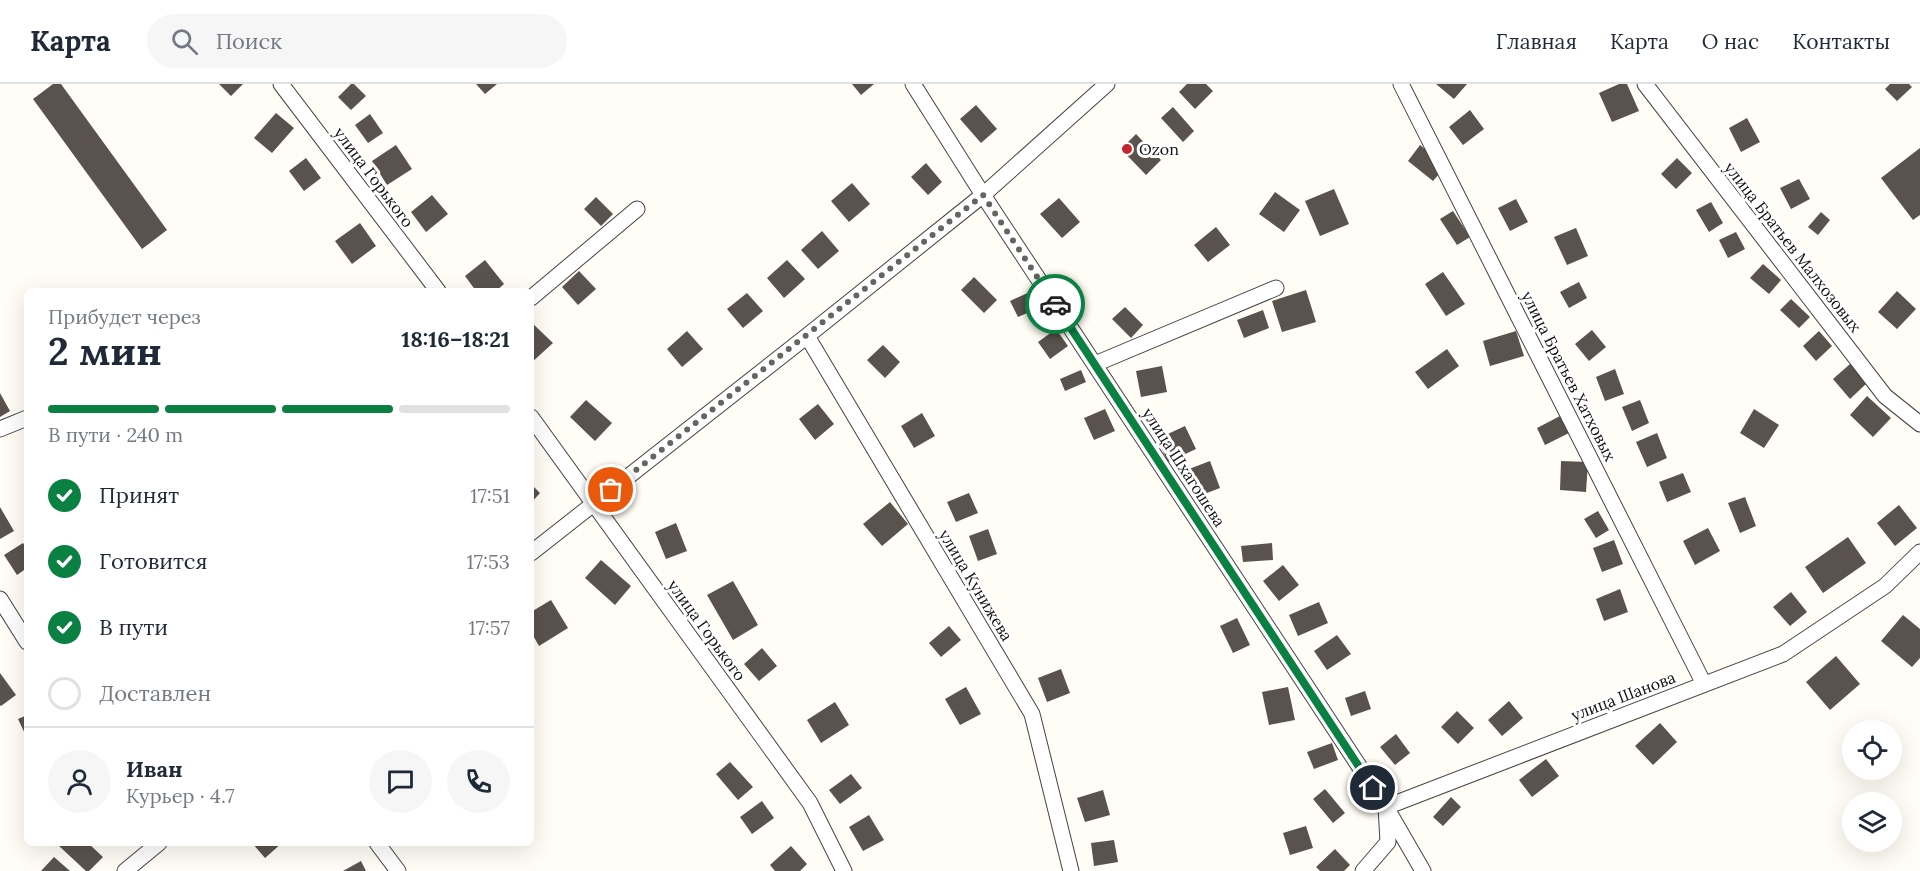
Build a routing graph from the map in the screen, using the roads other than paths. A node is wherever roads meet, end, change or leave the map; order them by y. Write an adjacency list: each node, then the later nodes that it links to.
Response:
1 (281, 84): 8 (street, улица Горького)
2 (913, 84): 6 (street, улица Шхагошева)
3 (1107, 84): 6 (street)
4 (1401, 84): 22 (street, улица Братьев Хатховых)
5 (1645, 84): 15 (street, улица Братьев Малхозовых)
6 (983, 195): 11 (street); 12 (street, улица Шхагошева)
7 (637, 209): 10 (street)
8 (436, 288)
9 (1276, 288): 12 (street)
10 (534, 295)
11 (807, 336): 17 (street); 30 (street, улица Кунижева)
12 (1095, 364): 23 (street, улица Шхагошева)
13 (24, 419): 16 (street)
14 (534, 421): 17 (street, улица Горького)
15 (1920, 424)
16 (0, 429)
17 (593, 504): 18 (street); 29 (street, улица Горького)
18 (534, 551)
19 (1920, 552): 22 (street, улица Шанова)
20 (0, 599): 21 (street)
21 (24, 637)
22 (1704, 684): 23 (street, улица Шанова)
23 (1386, 807): 31 (street); 32 (street, улица Шхагошева)
24 (379, 846): 28 (street)
25 (146, 849): 26 (street); 27 (street)
26 (125, 871)
27 (142, 871)
28 (398, 871)
29 (844, 871)
30 (1071, 871)
31 (1363, 871)
32 (1423, 871)

